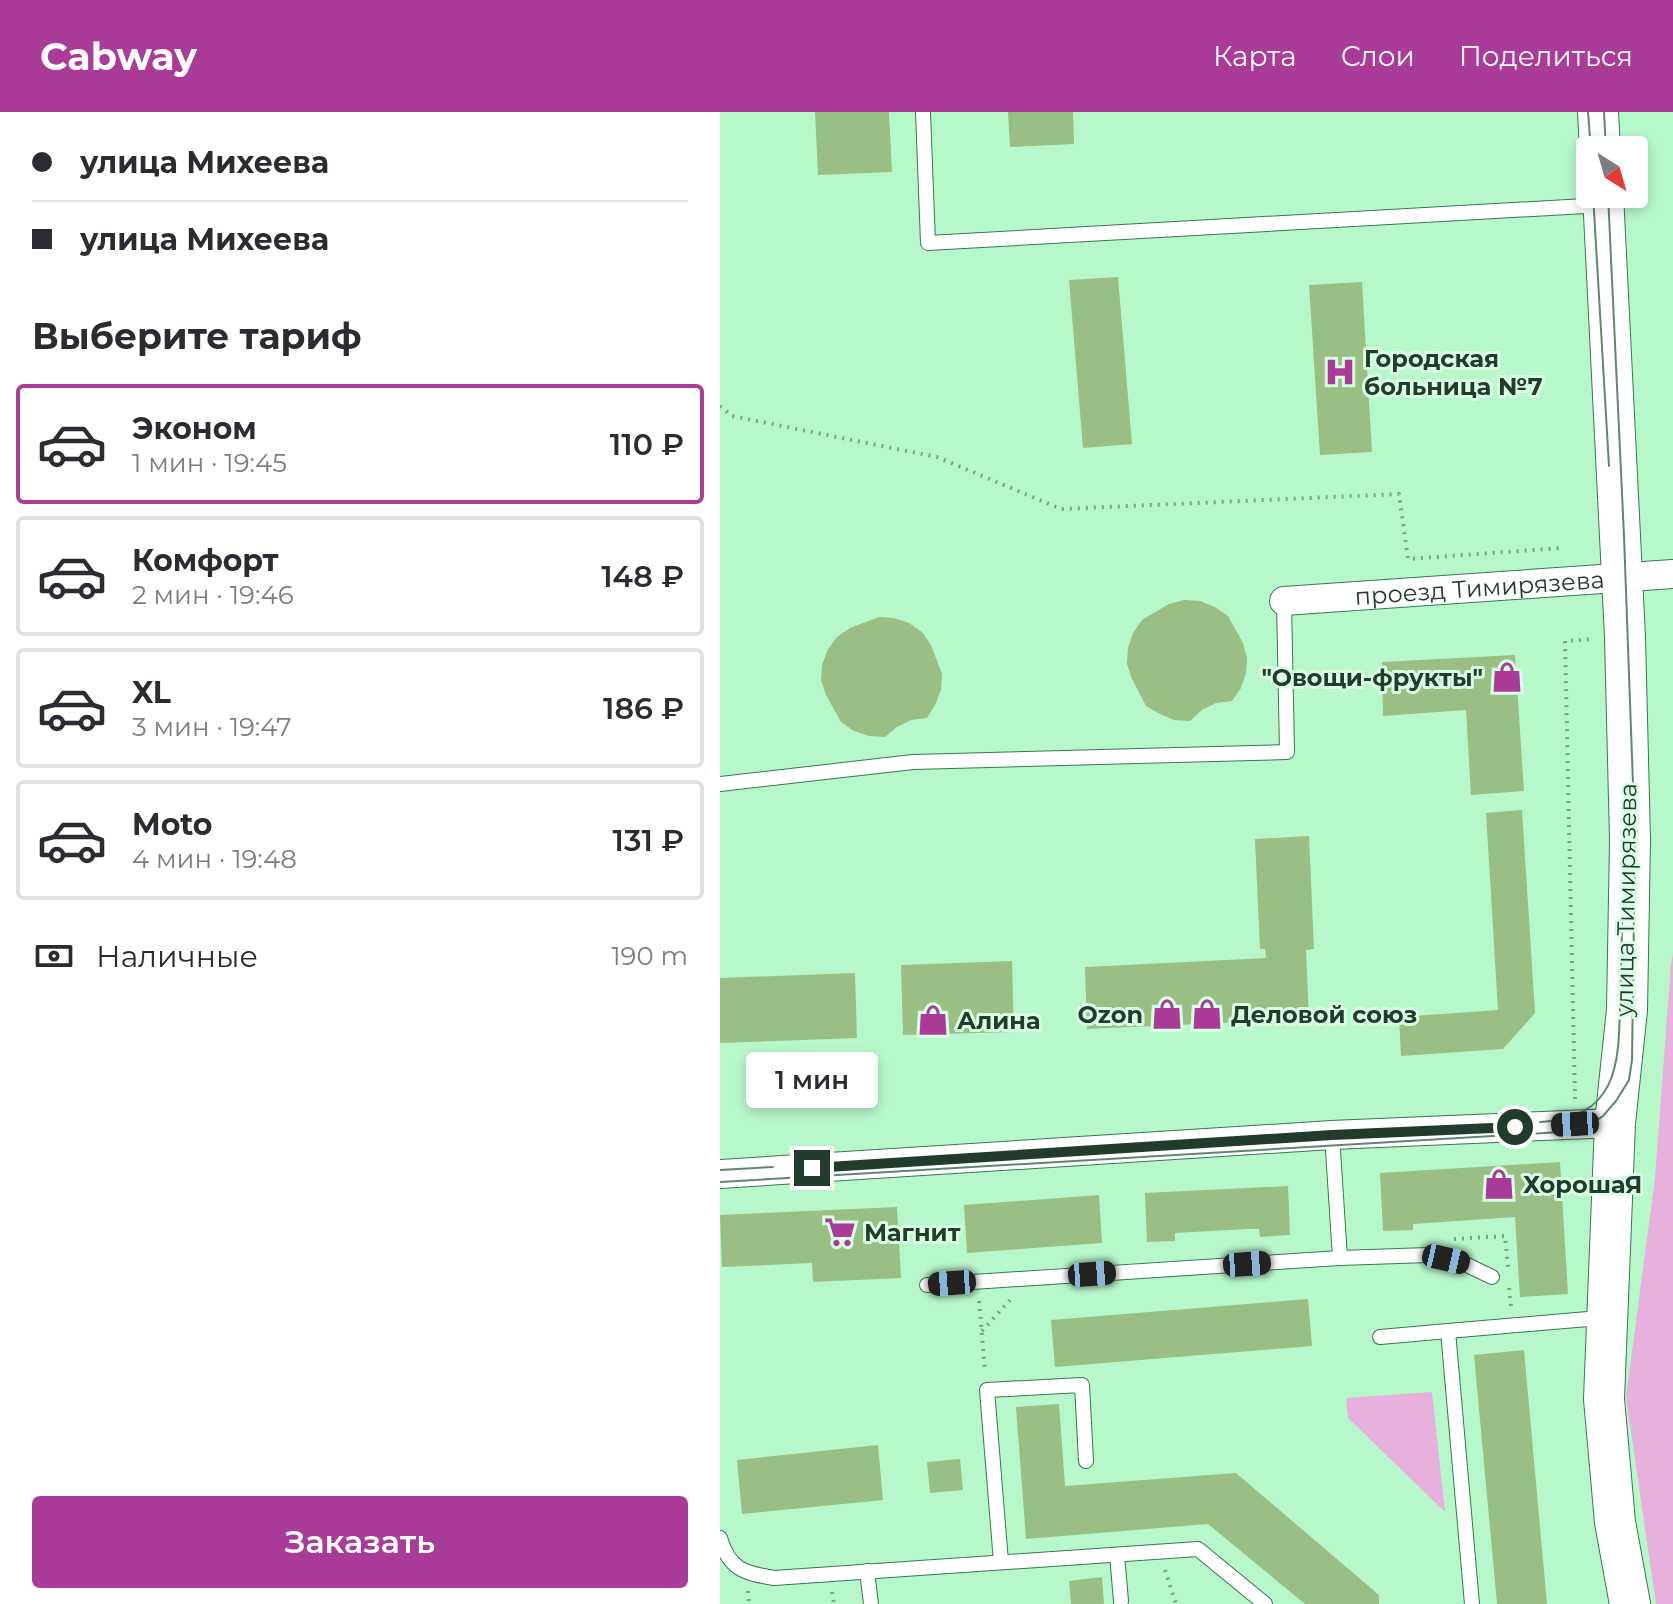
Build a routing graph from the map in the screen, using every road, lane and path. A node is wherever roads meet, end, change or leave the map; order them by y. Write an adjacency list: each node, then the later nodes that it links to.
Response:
1 (923, 112): 4 (lane)
2 (1598, 112): 3 (street)
3 (1599, 136)
4 (1576, 202)
5 (1603, 208): 9 (street, улица Тимирязева)
6 (720, 406): 7 (path)
7 (1561, 548)
8 (1673, 574): 9 (street, проезд Тимирязева)
9 (1621, 577): 10 (street, проезд Тимирязева); 11 (street, улица Тимирязева)
10 (1284, 601): 12 (lane)
11 (1625, 637): 13 (street, улица Тимирязева); 14 (path)
12 (720, 784)
13 (1615, 1123): 14 (street); 22 (street, улица Тимирязева)
14 (1575, 1124): 15 (street)
15 (1332, 1135): 16 (street); 17 (lane)
16 (720, 1174)
17 (1340, 1258): 18 (lane); 19 (lane)
18 (1492, 1277)
19 (1030, 1278): 20 (lane); 23 (path)
20 (977, 1281): 21 (lane); 23 (path)
21 (927, 1285)
22 (1606, 1316): 24 (lane); 38 (street, улица Тимирязева)
23 (982, 1331): 26 (path)
24 (1448, 1331): 25 (lane); 37 (lane)
25 (1380, 1337)
26 (987, 1390): 27 (lane); 31 (lane)
27 (1086, 1461)
28 (720, 1538): 32 (lane)
29 (1159, 1552): 30 (lane); 35 (path); 36 (lane)
30 (1117, 1555): 31 (lane); 33 (lane)
31 (1001, 1562): 32 (lane)
32 (867, 1571): 34 (lane)
33 (1121, 1601)
34 (871, 1604)
35 (1176, 1604)
36 (1265, 1604)
37 (1472, 1604)
38 (1630, 1604)

